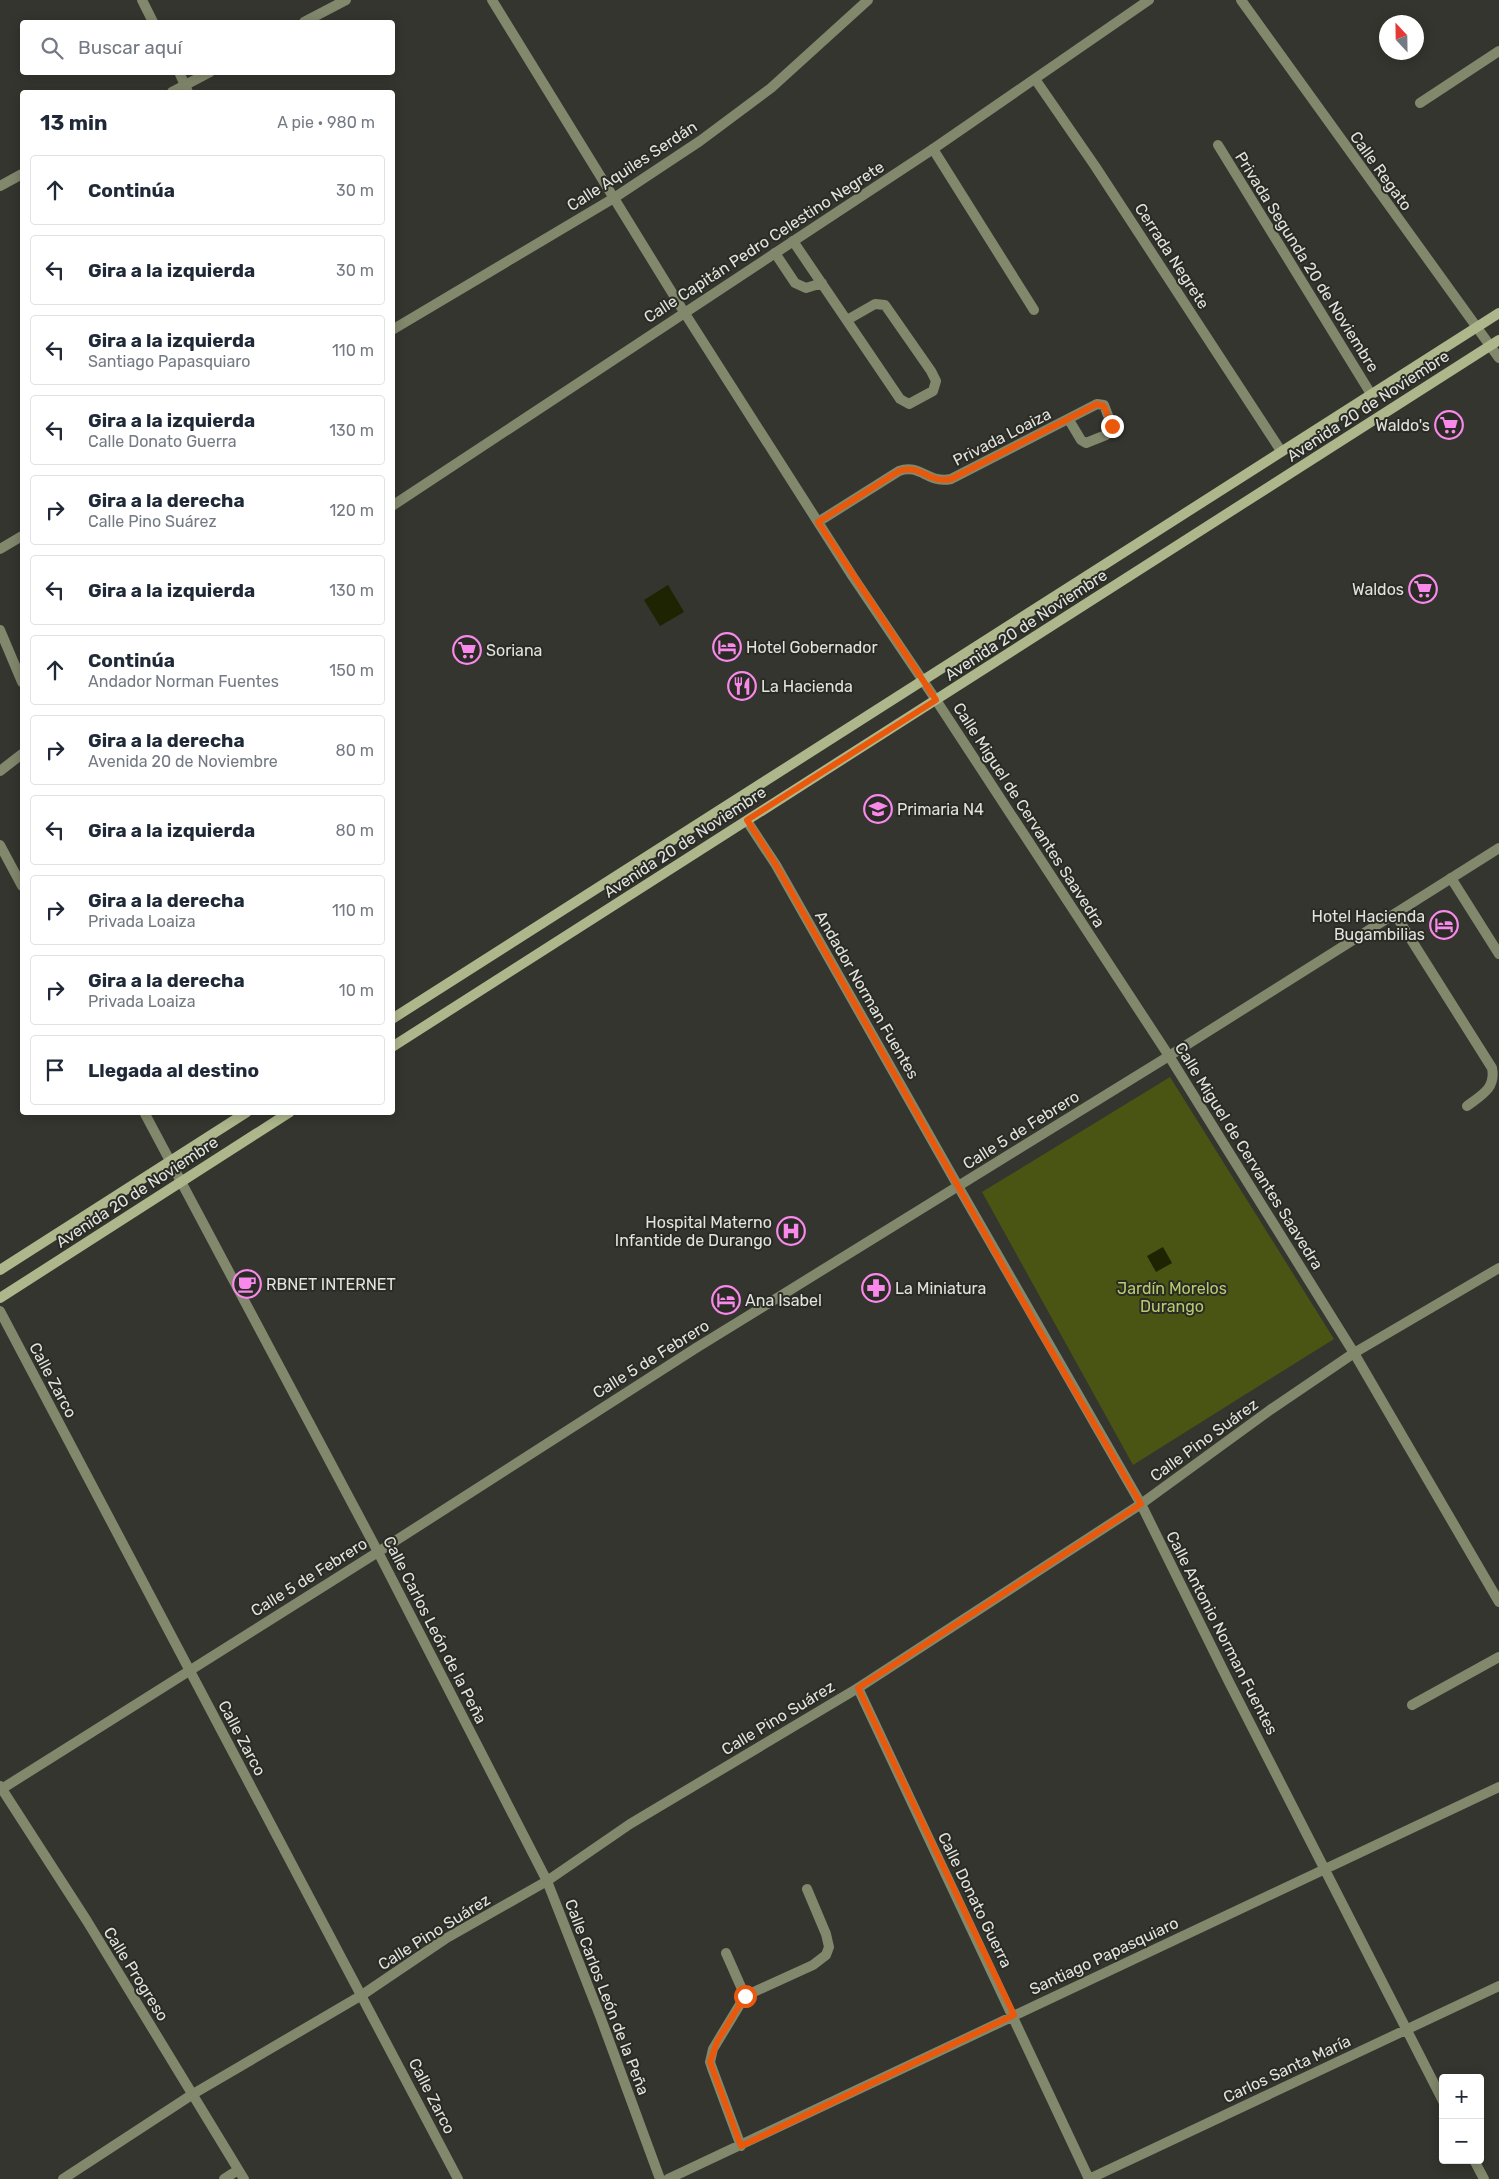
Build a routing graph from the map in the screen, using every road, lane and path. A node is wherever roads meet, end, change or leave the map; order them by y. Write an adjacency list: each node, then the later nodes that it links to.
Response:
1 (142, 0): 7 (street)
2 (346, 0): 8 (street)
3 (492, 0): 19 (street, Calle Miguel de Cervantes Saavedra)
4 (868, 0): 19 (street, Calle Aquiles Serdán)
5 (1149, 0): 12 (street, Calle Capitán Pedro Celestino Negrete)
6 (1241, 0): 27 (street, Calle Regato)
7 (152, 20)
8 (308, 20)
9 (1499, 50): 14 (street)
10 (180, 75): 13 (street)
11 (206, 75): 13 (street)
12 (1035, 79): 16 (street, Calle Capitán Pedro Celestino Negrete); 33 (street, Cerrada Negrete)
13 (187, 89)
14 (1420, 103)
15 (1218, 145): 31 (street, Privada Segunda 20 de Noviembre)
16 (933, 149): 20 (street, Calle Capitán Pedro Celestino Negrete); 23 (street)
17 (20, 175): 18 (street)
18 (0, 186)
19 (614, 198): 24 (street, Calle Miguel de Cervantes Saavedra); 28 (street, Calle Aquiles Serdán)
20 (793, 241): 21 (street, Calle Capitán Pedro Celestino Negrete); 22 (street)
21 (775, 253): 22 (street); 24 (street, Calle Capitán Pedro Celestino Negrete)
22 (822, 283): 26 (street)
23 (1034, 310)
24 (684, 312): 34 (street, Calle Capitán Pedro Celestino Negrete); 35 (street, Calle Miguel de Cervantes Saavedra)
25 (1499, 313): 27 (main road, Avenida 20 de Noviembre)
26 (847, 320): 26 (street)
27 (1476, 327): 29 (street, Calle Regato); 31 (main road, Avenida 20 de Noviembre)
28 (395, 328)
29 (1494, 343): 30 (street, Calle Regato); 41 (main road, Avenida 20 de Noviembre)
30 (1499, 358)
31 (1371, 394): 33 (main road, Avenida 20 de Noviembre)
32 (1069, 420): 35 (street, Privada Loaiza)
33 (1281, 451): 40 (main road, Avenida 20 de Noviembre)
34 (395, 504)
35 (818, 522): 40 (street, Calle Miguel de Cervantes Saavedra)
36 (20, 537): 37 (street)
37 (0, 549)
38 (0, 630): 39 (street)
39 (20, 677)
40 (922, 680): 41 (street, Calle Miguel de Cervantes Saavedra); 51 (main road, Avenida 20 de Noviembre)
41 (936, 700): 44 (main road, Avenida 20 de Noviembre); 53 (street, Calle Miguel de Cervantes Saavedra)
42 (20, 756): 43 (street)
43 (0, 771)
44 (747, 820): 52 (main road, Avenida 20 de Noviembre); 60 (street, Andador Norman Fuentes)
45 (0, 845): 48 (street)
46 (1499, 848): 47 (street, Calle 5 de Febrero)
47 (1452, 878): 49 (street, Calle 5 de Febrero); 50 (street)
48 (20, 882)
49 (1395, 914): 53 (street, Calle 5 de Febrero); 54 (street)
50 (1499, 954)
51 (395, 1017)
52 (395, 1045)
53 (1169, 1056): 60 (street, Calle 5 de Febrero); 65 (street, Calle Miguel de Cervantes Saavedra)
54 (1467, 1106)
55 (146, 1115): 58 (street, Calle Carlos León de la Peña)
56 (242, 1115): 58 (main road, Avenida 20 de Noviembre)
57 (285, 1115): 59 (main road, Avenida 20 de Noviembre)
58 (169, 1162): 59 (street, Calle Carlos León de la Peña); 62 (main road, Avenida 20 de Noviembre)
59 (180, 1183): 63 (main road, Avenida 20 de Noviembre); 67 (street, Calle Carlos León de la Peña)
60 (958, 1186): 66 (street, Calle Antonio Norman Fuentes); 67 (street, Calle 5 de Febrero)
61 (1499, 1268): 65 (street, Calle Pino Suárez)
62 (0, 1270)
63 (0, 1298)
64 (0, 1311): 70 (street, Calle Zarco)
65 (1354, 1353): 66 (street, Calle Pino Suárez); 68 (street, Calle Miguel de Cervantes Saavedra)
66 (1141, 1504): 71 (street, Calle Pino Suárez); 75 (street, Calle Antonio Norman Fuentes)
67 (378, 1552): 70 (street, Calle 5 de Febrero); 76 (street, Calle Carlos León de la Peña)
68 (1499, 1602)
69 (1499, 1656): 72 (street)
70 (189, 1670): 74 (street, Calle 5 de Febrero); 80 (street, Calle Zarco)
71 (858, 1688): 76 (street, Calle Pino Suárez); 82 (street, Calle Donato Guerra)
72 (1412, 1705)
73 (1499, 1787): 75 (street, Santiago Papasquiaro)
74 (1, 1788): 84 (street, Calle Progreso)
75 (1324, 1868): 82 (street, Santiago Papasquiaro); 83 (street, Calle Antonio Norman Fuentes)
76 (547, 1881): 80 (street, Calle Pino Suárez); 92 (street, Calle Carlos León de la Peña)
77 (807, 1888): 81 (street)
78 (726, 1953): 81 (street)
79 (1499, 1986): 83 (street, Carlos Santa María)
80 (362, 1995): 84 (street, Calle Pino Suárez); 91 (street, Calle Zarco)
81 (745, 1996): 86 (street)
82 (1014, 2015): 86 (street, Santiago Papasquiaro); 94 (street, Calle Donato Guerra)
83 (1405, 2030): 85 (street, Calle Antonio Norman Fuentes); 94 (street, Carlos Santa María)
84 (193, 2094): 88 (street, Calle Progreso); 89 (street, Calle Pino Suárez)
85 (1439, 2094)
86 (741, 2146): 93 (street, Santiago Papasquiaro)
87 (1476, 2164): 95 (street)
88 (241, 2174): 90 (street)
89 (63, 2179)
90 (224, 2179)
91 (458, 2179)
92 (660, 2179)
93 (668, 2179)
94 (1089, 2179)
95 (1484, 2179)

